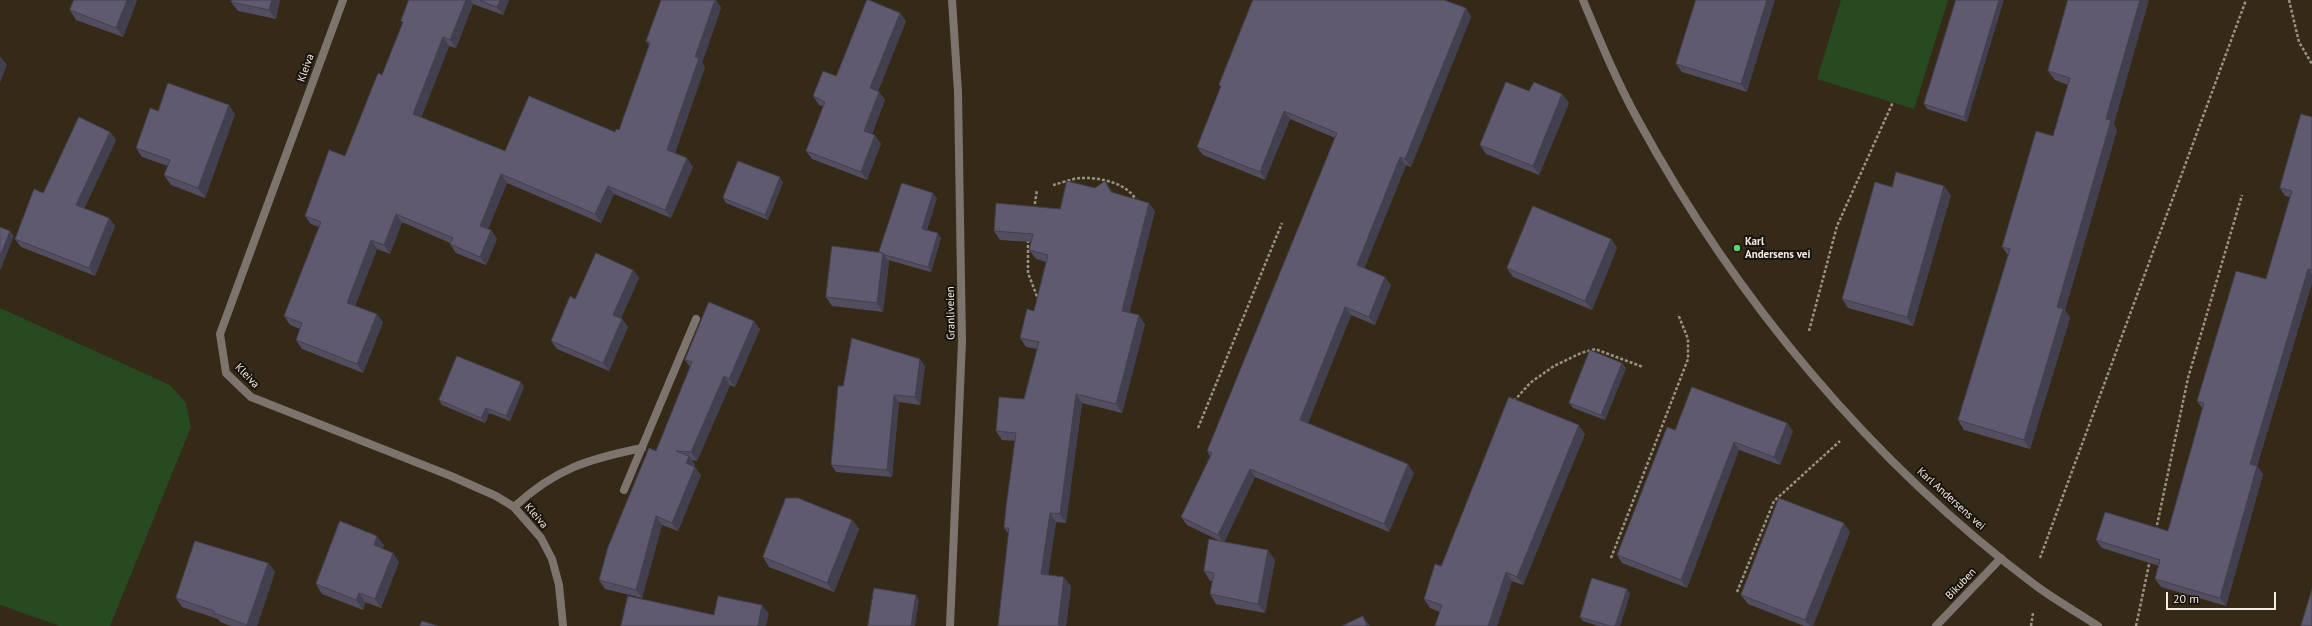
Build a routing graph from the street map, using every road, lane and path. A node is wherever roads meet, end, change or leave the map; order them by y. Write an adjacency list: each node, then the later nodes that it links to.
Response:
1 (343, 0): 25 (street, Kleiva)
2 (952, 0): 33 (street, Granliveien)
3 (1584, 0): 18 (street, Karl Andersens vei)
4 (2246, 0): 30 (path)
5 (2290, 0): 6 (path)
6 (2312, 64)
7 (1892, 102): 18 (path)
8 (1053, 185): 11 (path)
9 (1037, 190): 12 (path)
10 (2242, 195): 26 (path)
11 (1137, 202)
12 (1034, 212)
13 (1282, 223): 22 (path)
14 (1030, 233): 15 (path)
15 (1039, 300)
16 (1678, 314): 28 (path)
17 (696, 319): 23 (street)
18 (1795, 356): 21 (street, Karl Andersens vei)
19 (1643, 367): 20 (path)
20 (1512, 403)
21 (1858, 424): 29 (street, Karl Andersens vei); 31 (path)
22 (1198, 428)
23 (642, 448): 24 (street); 25 (street)
24 (624, 490)
25 (514, 507): 32 (street, Kleiva)
26 (2156, 531)
27 (2151, 554): 37 (path)
28 (1611, 558)
29 (2001, 558): 30 (street, Karl Andersens vei); 34 (street, Bikuben)
30 (2036, 586): 35 (path); 36 (street, Karl Andersens vei)
31 (1737, 592)
32 (563, 626)
33 (950, 626)
34 (1936, 626)
35 (2031, 626)
36 (2098, 626)
37 (2136, 626)

